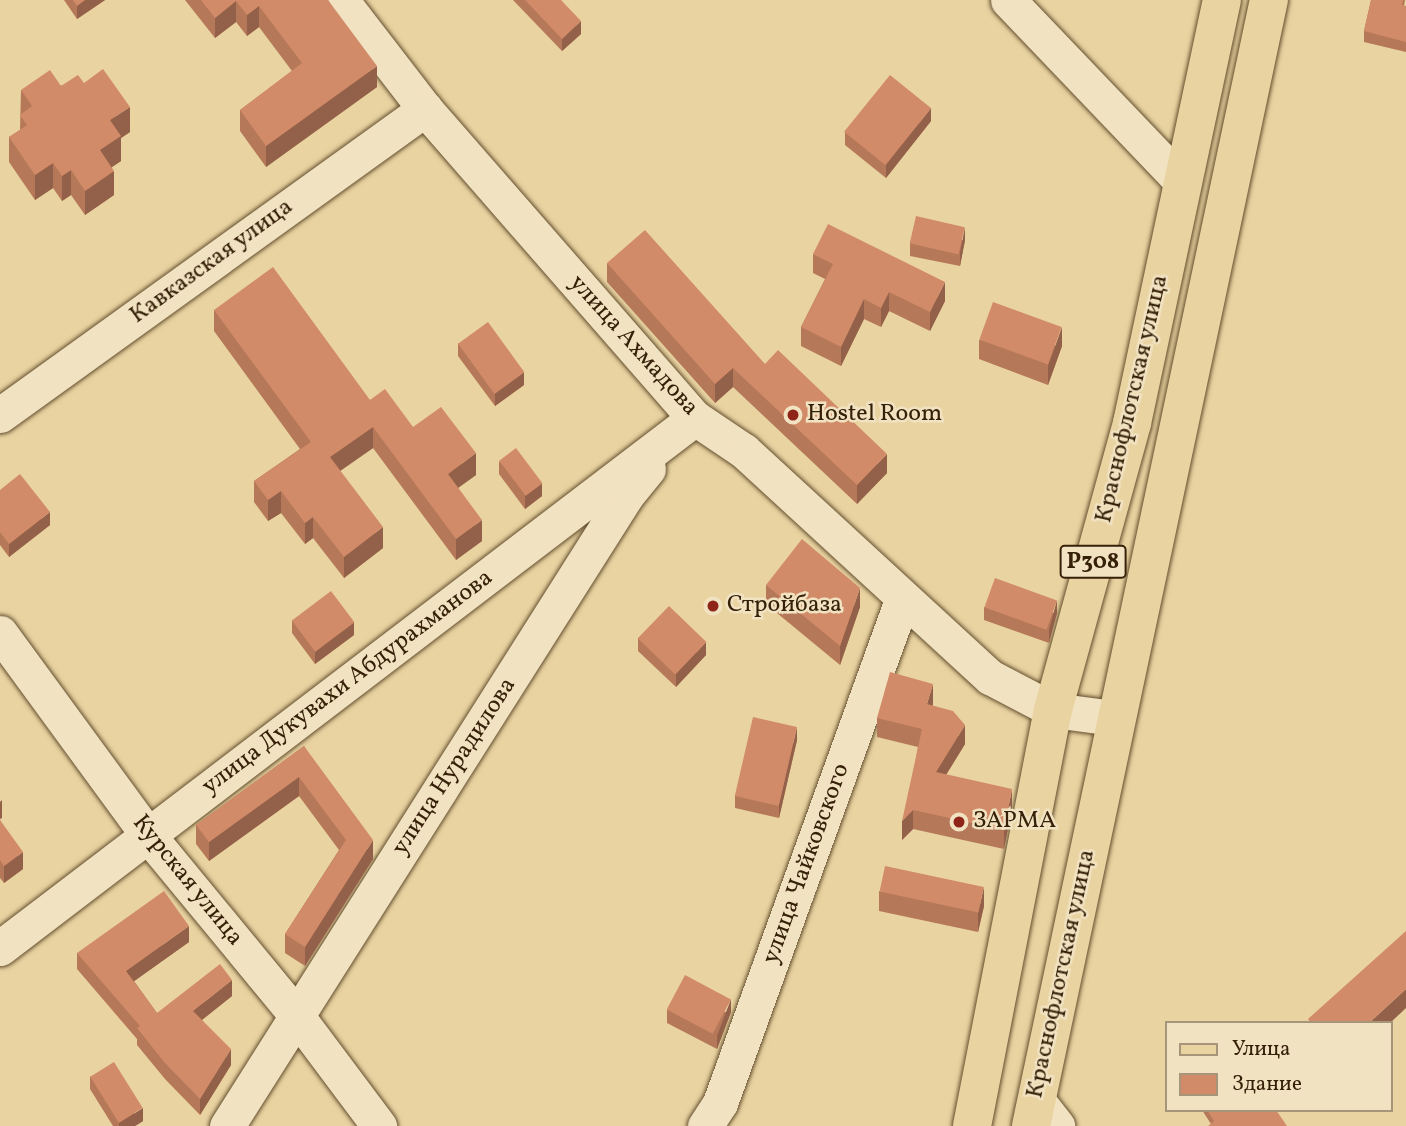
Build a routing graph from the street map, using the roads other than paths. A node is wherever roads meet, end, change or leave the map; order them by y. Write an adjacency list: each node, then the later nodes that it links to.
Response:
1 (1008, 0): 6 (street)
2 (1222, 0): 6 (main road, Краснофлотская улица / P308)
3 (1269, 0): 12 (main road, Краснофлотская улица / p308)
4 (349, 3): 5 (street, улица Ахмадова)
5 (425, 110): 7 (street, Кавказская улица); 8 (street, улица Ахмадова)
6 (1182, 182): 11 (main road, Краснофлотская улица / P308)
7 (0, 415)
8 (695, 418): 9 (street, улица Ахмадова); 13 (street, улица Дукувахи Абдурахманова); 15 (street, улица Нурадилова)
9 (902, 600): 11 (street, улица Ахмадова); 19 (street, улица Чайковского)
10 (0, 633): 13 (street, Курская улица)
11 (1053, 710): 12 (street, улица Ахмадова); 20 (main road, Краснофлотская улица / P308)
12 (1114, 718): 16 (main road, Краснофлотская улица / p308)
13 (147, 834): 14 (street, улица Дукувахи Абдурахманова); 15 (street, Курская улица)
14 (0, 948)
15 (296, 1015): 17 (street, улица Нурадилова); 18 (street, Курская улица)
16 (1042, 1117)
17 (227, 1126)
18 (379, 1126)
19 (705, 1126)
20 (972, 1126)

